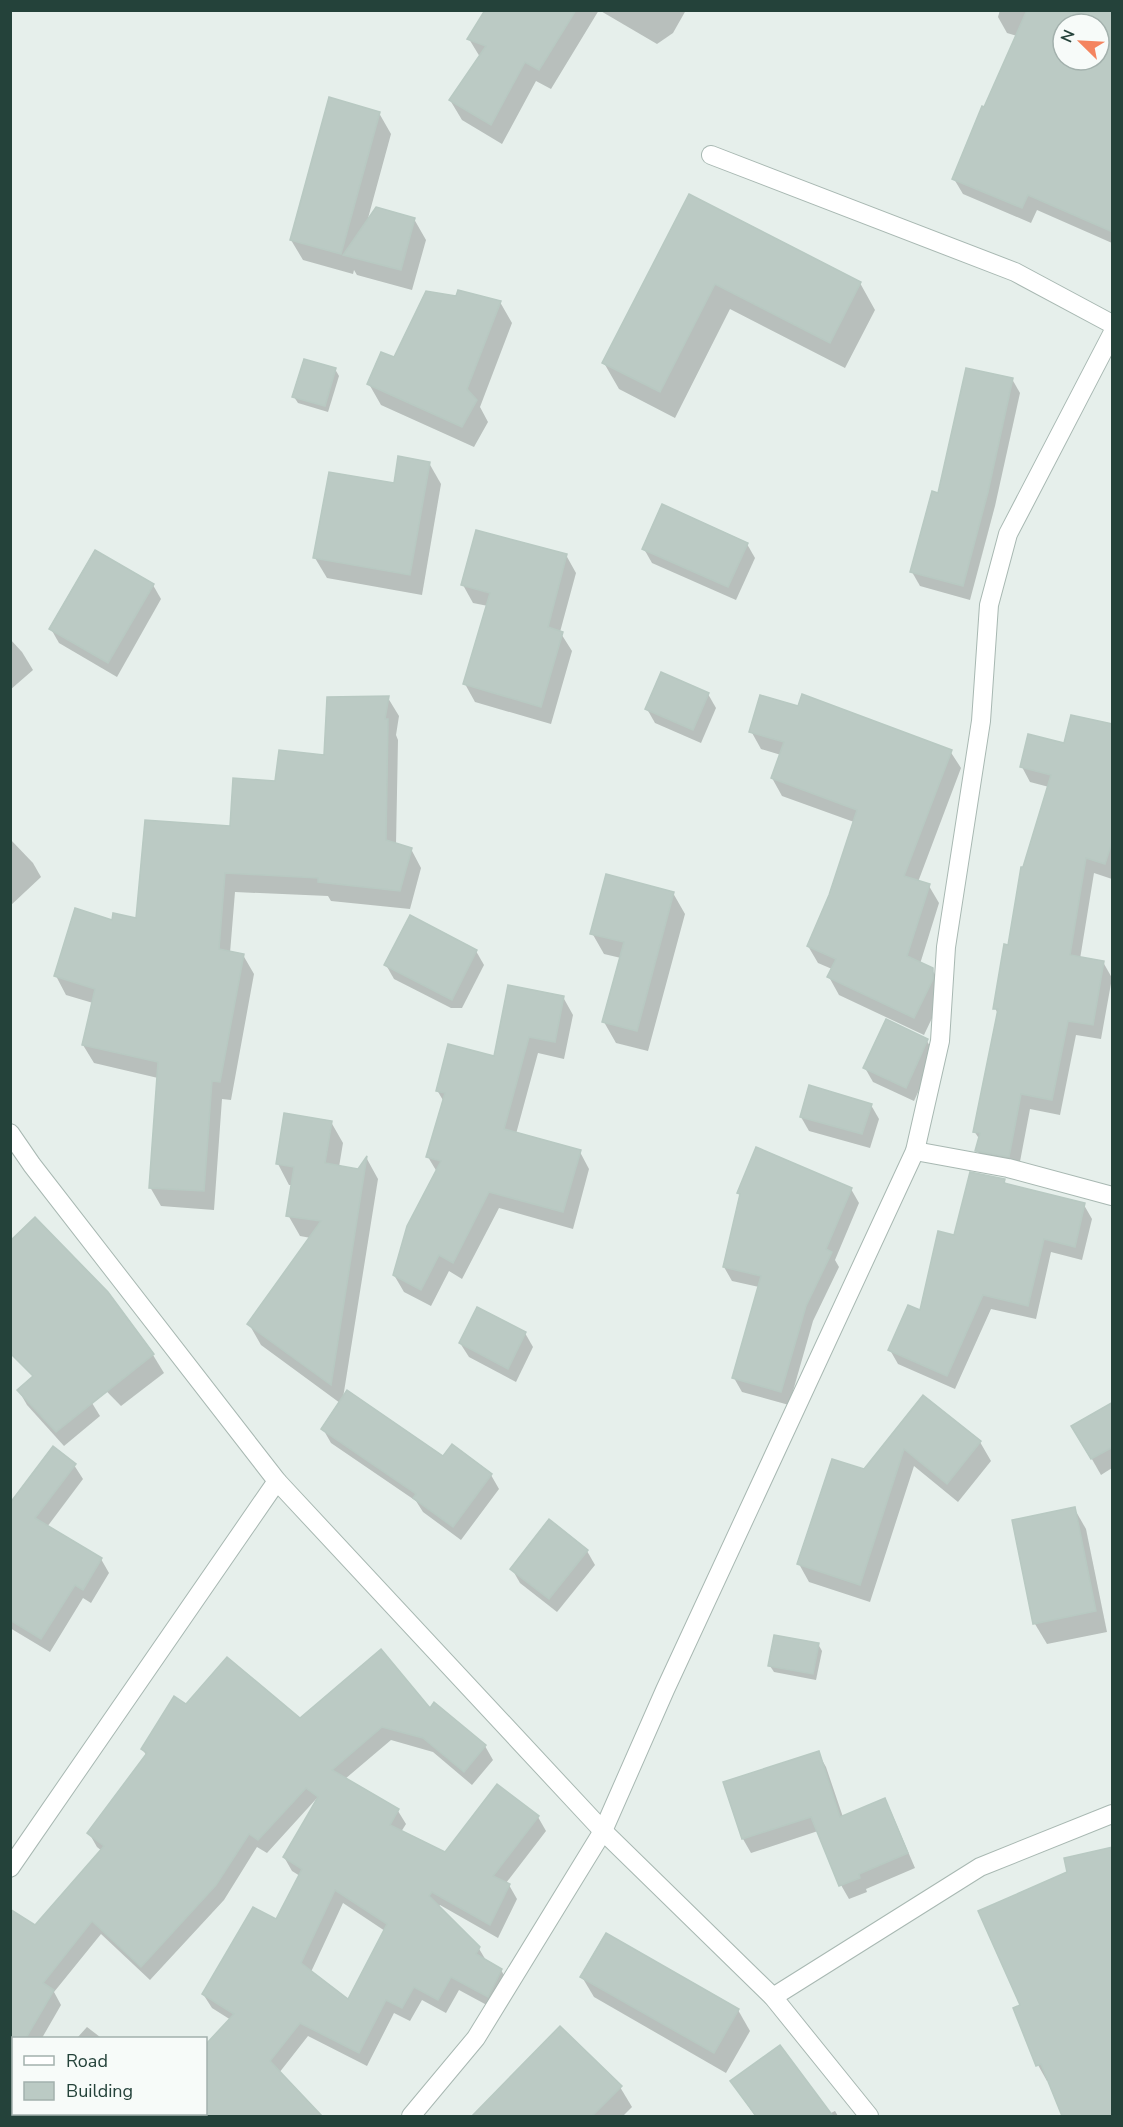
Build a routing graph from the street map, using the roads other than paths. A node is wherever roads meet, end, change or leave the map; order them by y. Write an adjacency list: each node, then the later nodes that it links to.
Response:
1 (711, 155): 2 (street)
2 (1113, 324)
3 (1113, 334): 5 (street)
4 (10, 1133): 7 (street)
5 (915, 1151): 6 (street); 9 (street)
6 (1113, 1197)
7 (277, 1481): 9 (street); 10 (street)
8 (1113, 1814): 11 (street)
9 (603, 1831): 11 (street); 12 (street)
10 (10, 1868)
11 (773, 1997): 13 (street)
12 (411, 2116)
13 (869, 2116)

